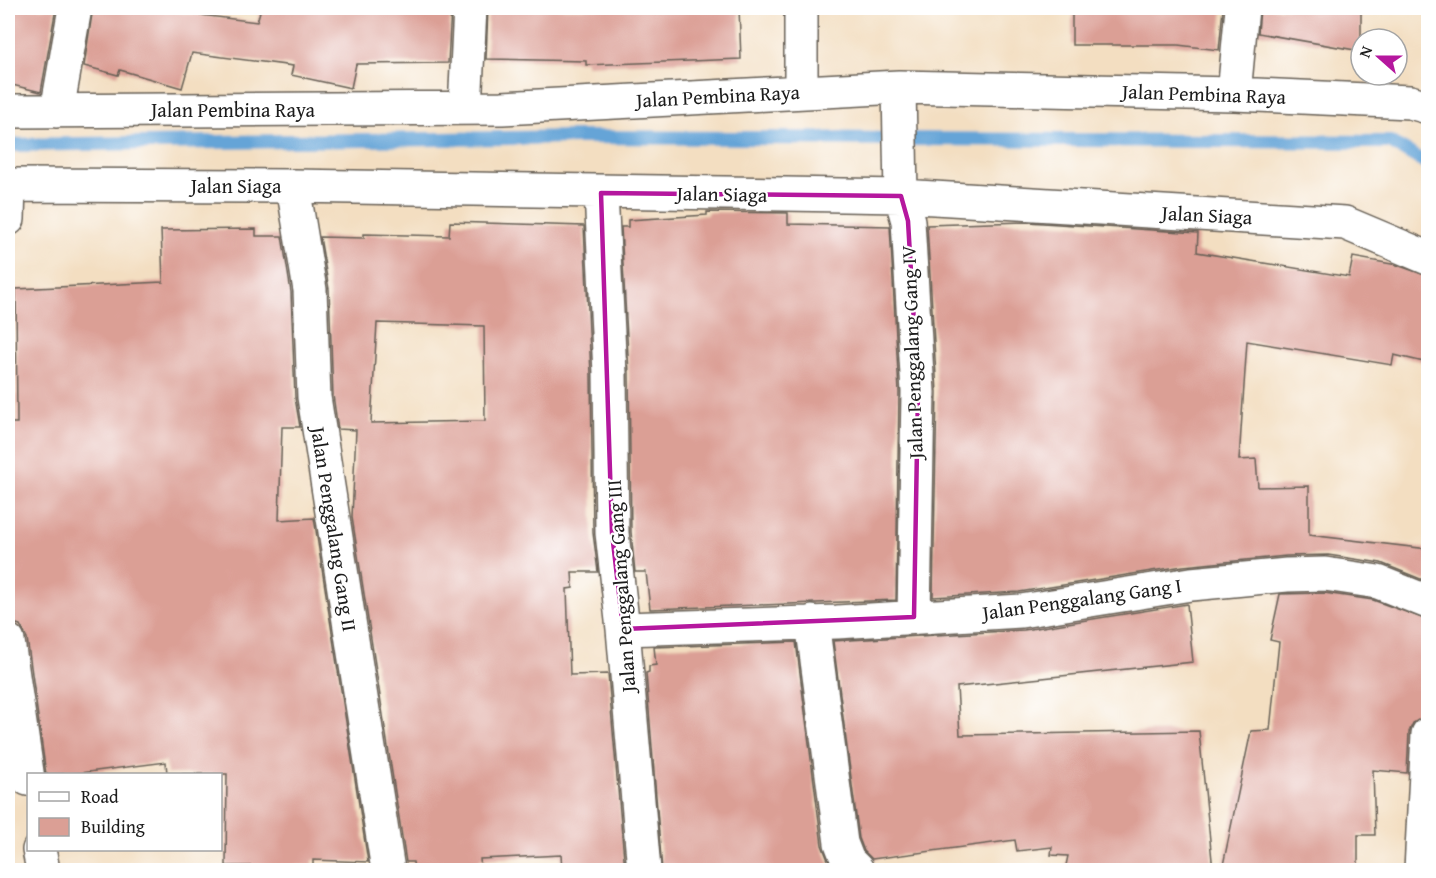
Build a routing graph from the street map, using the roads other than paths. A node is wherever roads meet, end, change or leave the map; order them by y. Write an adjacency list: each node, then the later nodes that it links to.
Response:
1 (75, 8): 11 (street)
2 (470, 8): 9 (street)
3 (801, 8): 6 (street)
4 (1242, 8): 7 (street)
5 (899, 87): 6 (street, Jalan Pembina Raya); 7 (street, Jalan Pembina Raya); 12 (street, Jalan Penggalang Gang IV)
6 (801, 92): 9 (street, Jalan Pembina Raya)
7 (1234, 94): 8 (street, Jalan Pembina Raya)
8 (1428, 107)
9 (465, 108): 11 (street, Jalan Pembina Raya)
10 (8, 111): 11 (street, Jalan Pembina Raya)
11 (57, 111)
12 (901, 182): 15 (street, Jalan Siaga); 17 (street, Jalan Siaga); 19 (street, Jalan Penggalang Gang IV)
13 (8, 185): 14 (street, Jalan Siaga); 16 (street)
14 (293, 186): 15 (street, Jalan Siaga); 27 (street, Jalan Penggalang Gang II)
15 (601, 193): 21 (street, Jalan Penggalang Gang III)
16 (8, 219)
17 (1428, 258)
18 (1428, 602): 19 (street, Jalan Penggalang Gang I)
19 (914, 617): 20 (street, Jalan Penggalang Gang I)
20 (812, 622): 21 (street, Jalan Penggalang Gang I); 29 (street)
21 (623, 629): 28 (street, Jalan Penggalang Gang III)
22 (8, 641): 24 (street)
23 (1428, 734): 30 (street)
24 (27, 773)
25 (39, 851): 26 (street)
26 (43, 870)
27 (388, 870)
28 (644, 870)
29 (856, 870)
30 (1421, 870)

